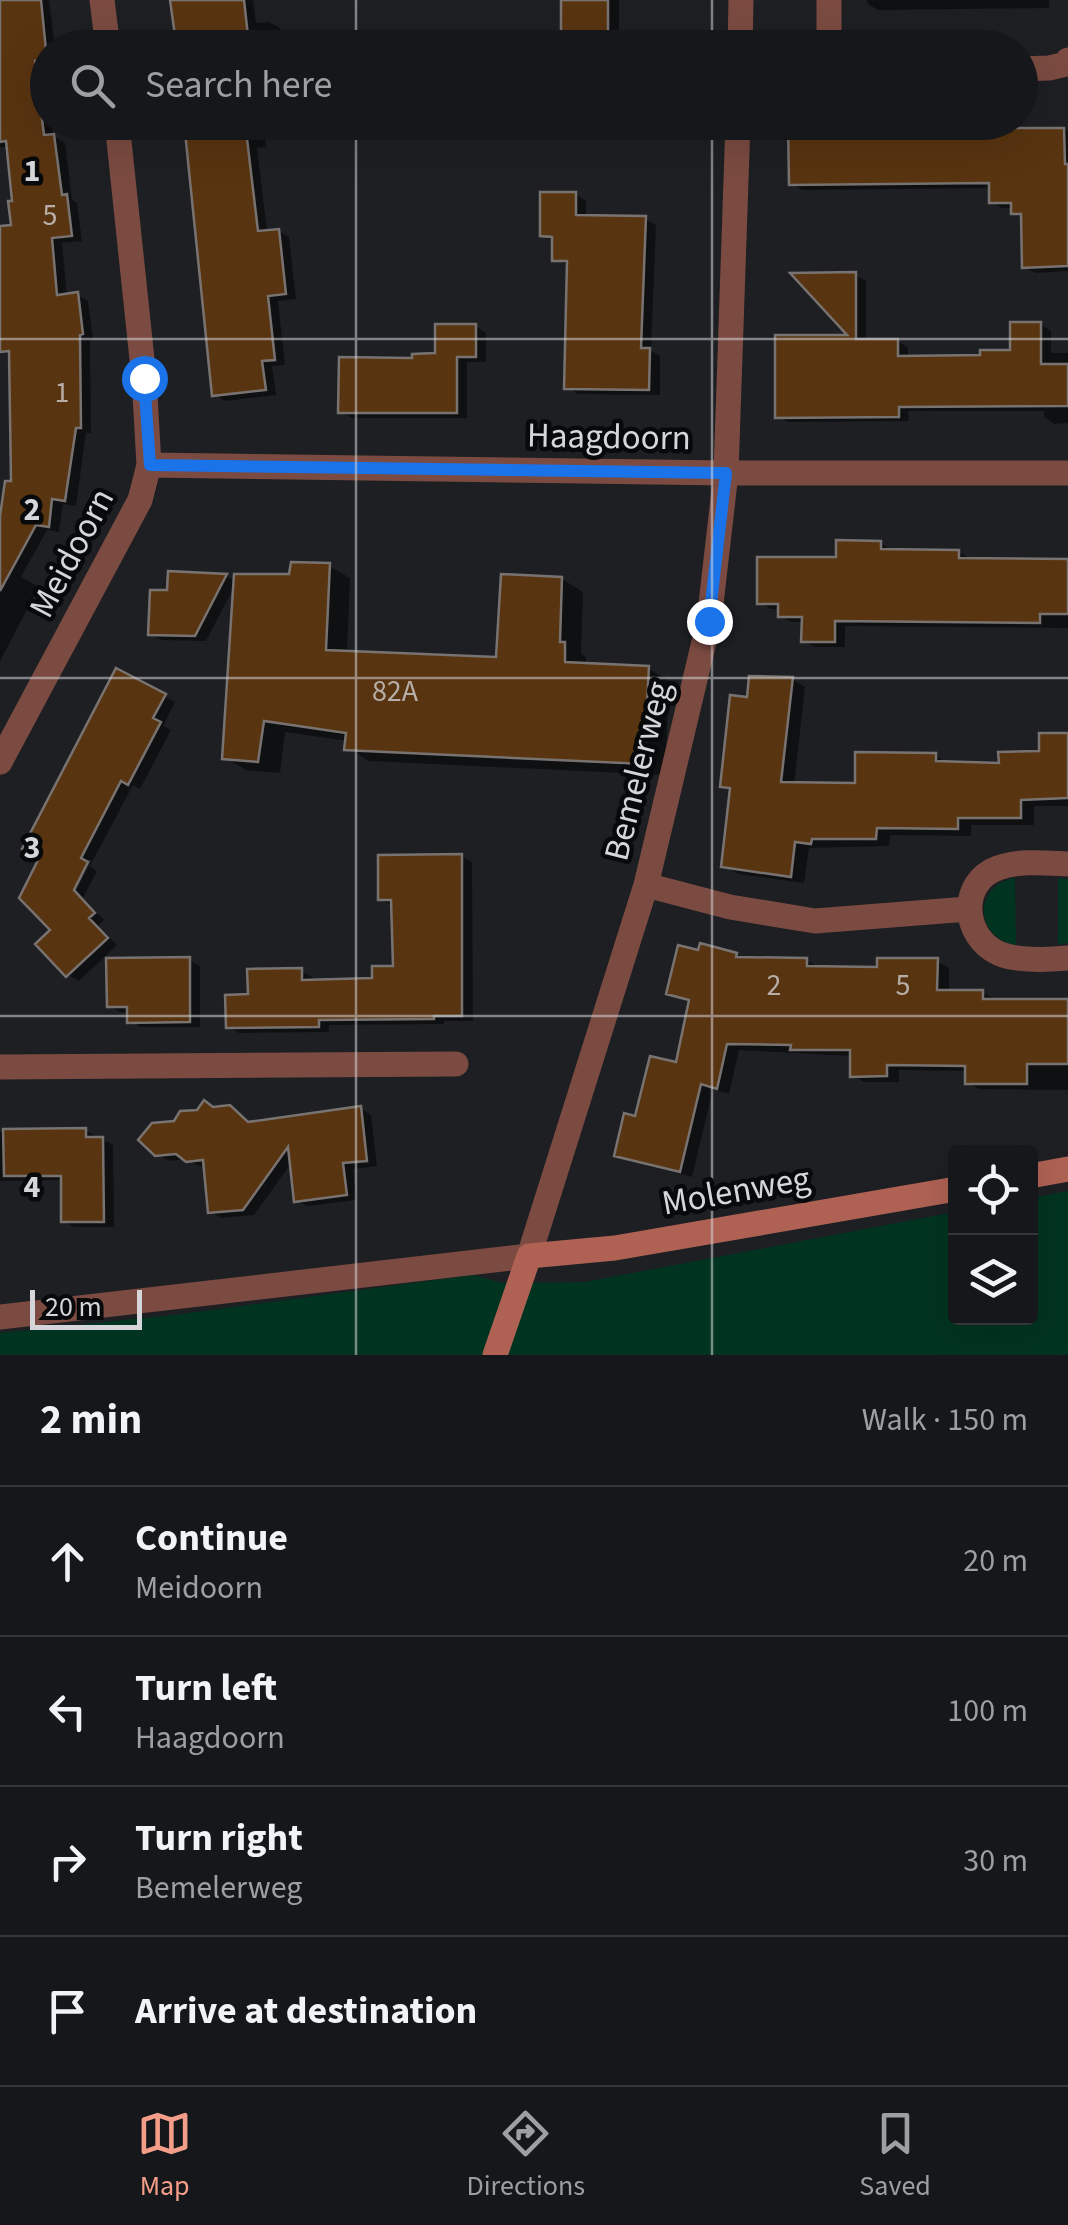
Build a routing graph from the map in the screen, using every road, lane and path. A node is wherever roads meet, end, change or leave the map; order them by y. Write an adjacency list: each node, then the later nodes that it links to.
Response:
1 (102, 0): 4 (street)
2 (741, 0): 5 (street)
3 (829, 0): 6 (street)
4 (106, 30)
5 (740, 30)
6 (828, 30)
7 (1068, 63): 8 (street)
8 (1038, 68)
9 (119, 140): 11 (street, Meidoorn)
10 (737, 140): 12 (street, Bemelerweg)
11 (150, 465): 12 (street, Haagdoorn); 14 (street, Meidoorn)
12 (726, 473): 13 (street, Haagdoorn); 16 (street, Bemelerweg)
13 (1068, 473)
14 (2, 753)
15 (1068, 864): 17 (street)
16 (646, 885): 17 (street); 24 (street, Bemelerweg)
17 (968, 909): 18 (street)
18 (1068, 958)
19 (456, 1064): 20 (street)
20 (0, 1067)
21 (1068, 1168): 22 (street)
22 (1038, 1174)
23 (948, 1190): 24 (street, Molenweg)
24 (529, 1256): 25 (street); 26 (street, Bemelerweg)
25 (0, 1316)
26 (495, 1355)

